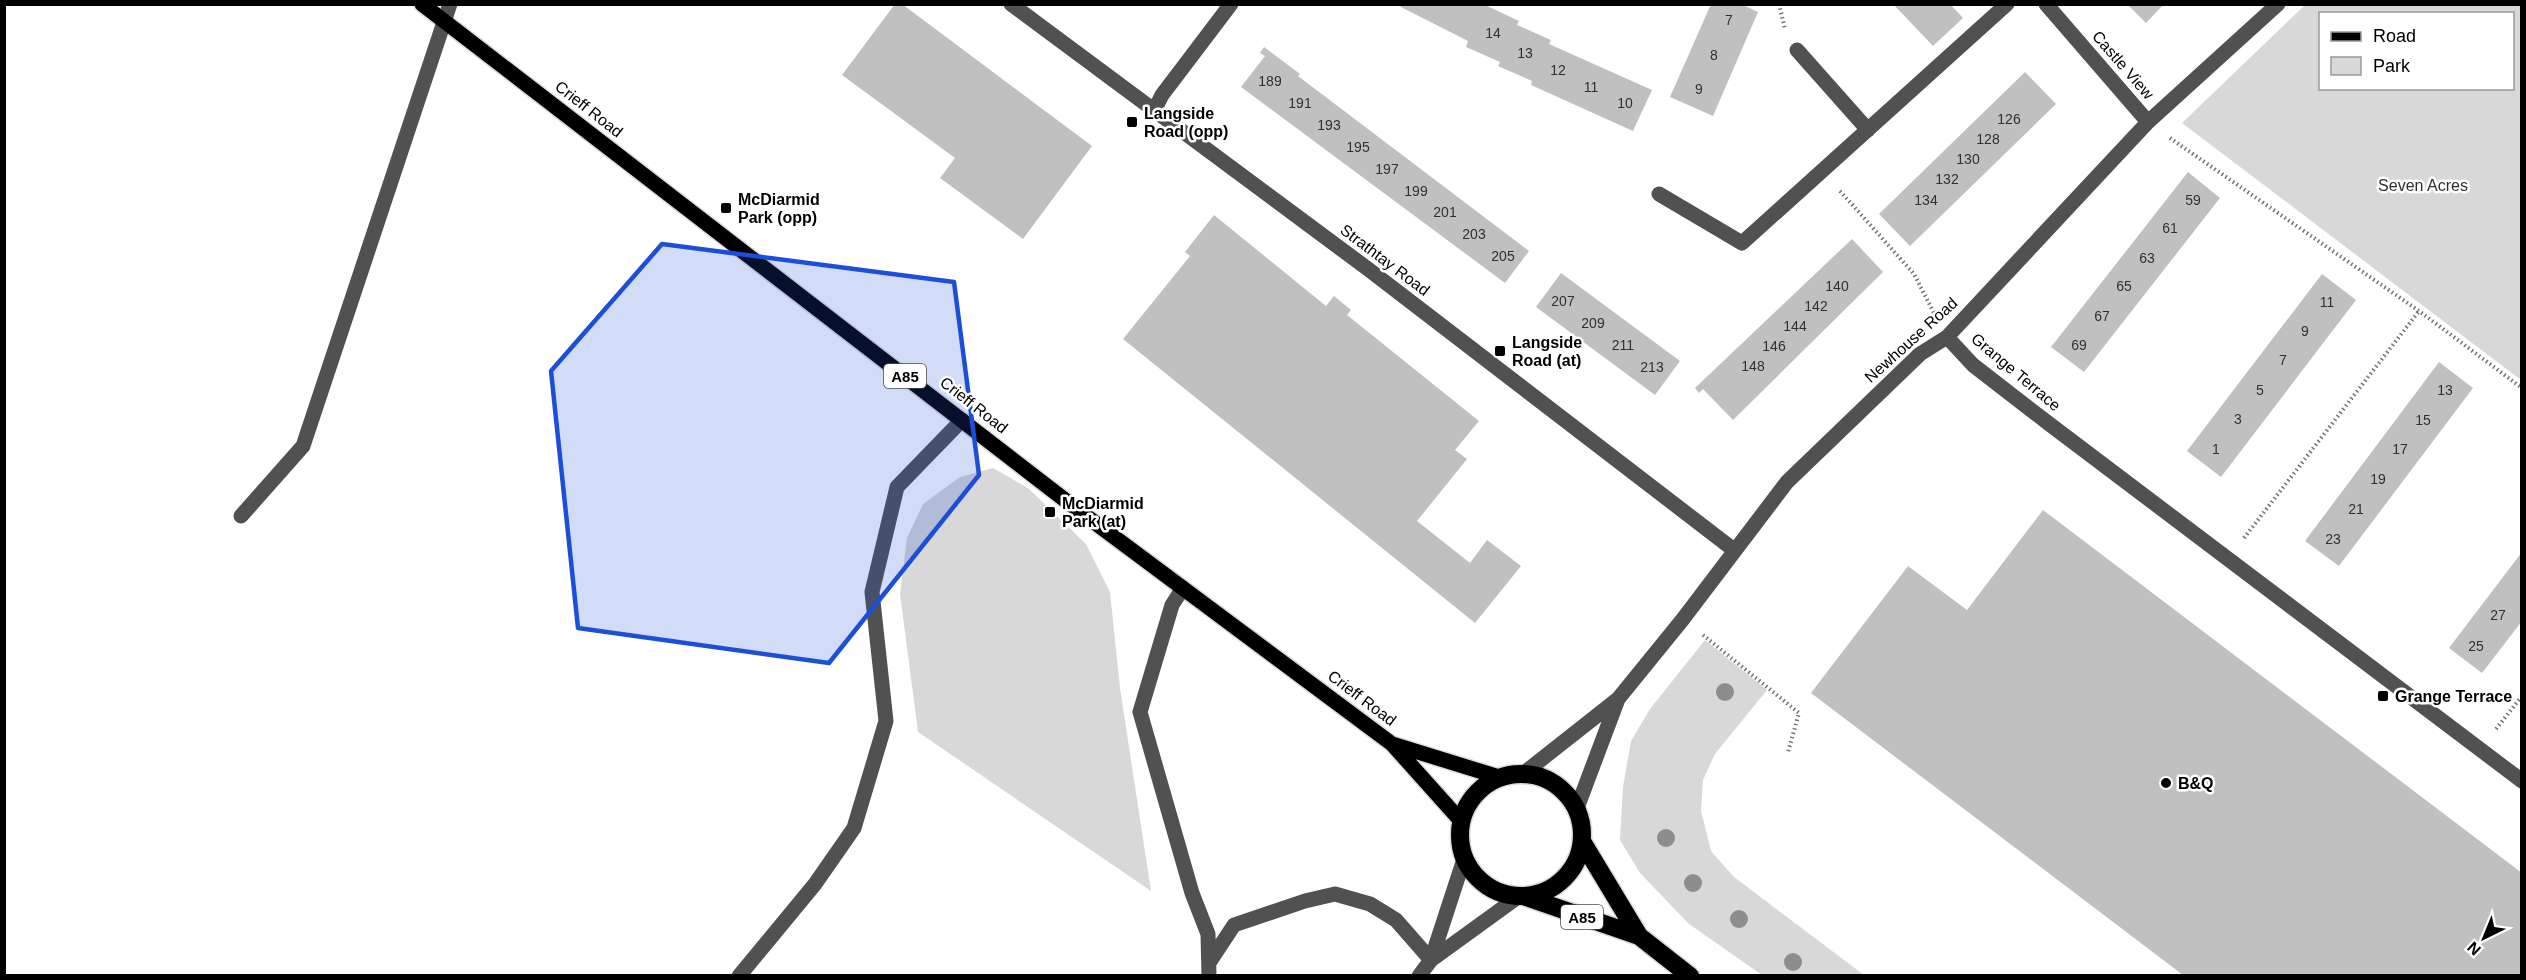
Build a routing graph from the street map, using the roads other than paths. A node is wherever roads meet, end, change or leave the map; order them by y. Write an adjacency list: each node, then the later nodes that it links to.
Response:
1 (422, 4): 8 (main road, Crieff Road / A85)
2 (450, 4): 8 (street)
3 (1011, 4): 10 (street, Strathtay Road)
4 (1231, 4): 10 (street)
5 (2007, 4): 12 (street)
6 (2046, 4): 11 (street, Castle View)
7 (2278, 4): 11 (street, Newhouse Road)
8 (444, 21): 15 (main road, Crieff Road / A85); 16 (street)
9 (1797, 50): 12 (street)
10 (1155, 111): 17 (street, Strathtay Road)
11 (2148, 122): 14 (street, Newhouse Road)
12 (1868, 130): 13 (street)
13 (1659, 194)
14 (1947, 337): 17 (street, Newhouse Road); 23 (street, Grange Terrace)
15 (962, 420): 18 (main road, Crieff Road / A85); 32 (street)
16 (241, 516)
17 (1734, 550): 19 (street, Newhouse Road)
18 (1183, 588): 20 (main road, Crieff Road / A85); 31 (street)
19 (1618, 699): 21 (street, Newhouse Road); 24 (street, Newhouse Road)
20 (1392, 744): 22 (main road, Crieff Road / A85); 25 (main road, Crieff Road / A85)
21 (1524, 773): 22 (highway); 24 (highway)
22 (1499, 777): 25 (highway)
23 (2522, 782)
24 (1577, 808): 26 (highway)
25 (1461, 821): 27 (highway)
26 (1583, 843): 28 (highway); 29 (highway, A85)
27 (1464, 859): 28 (highway); 30 (street)
28 (1522, 897): 29 (highway, A85); 30 (street)
29 (1639, 936): 34 (highway, A85)
30 (1431, 960): 31 (street); 33 (street)
31 (1209, 969)
32 (740, 975)
33 (1419, 975)
34 (1690, 975)

